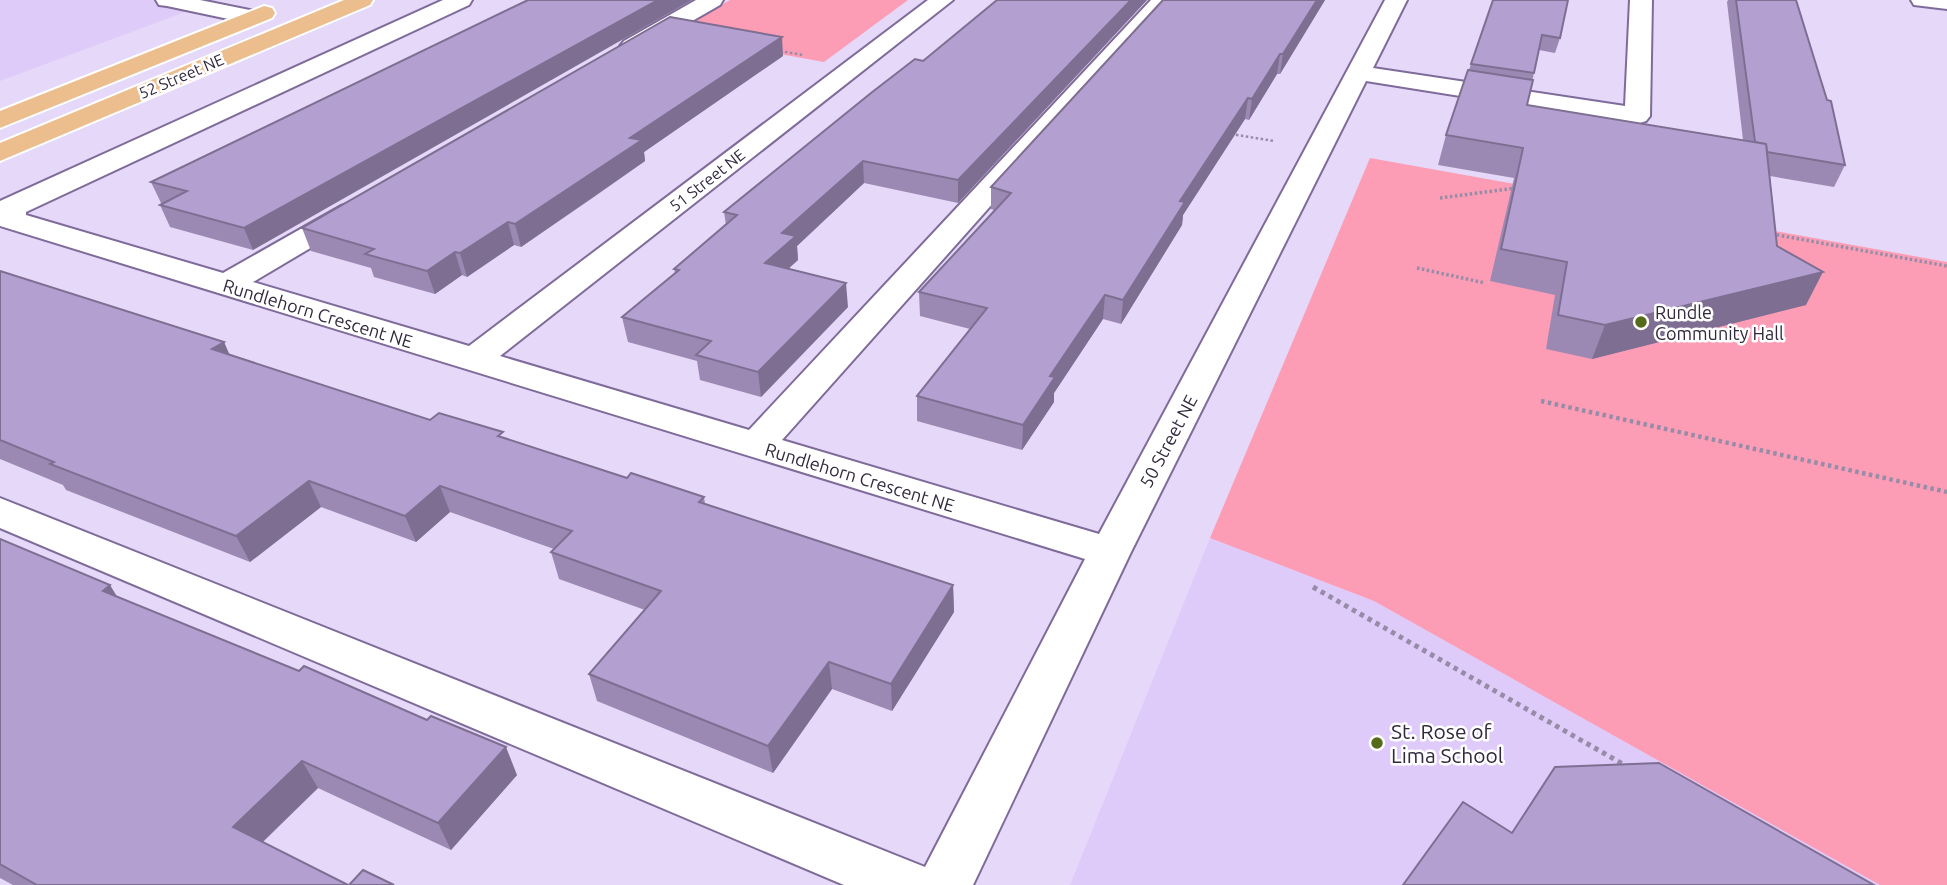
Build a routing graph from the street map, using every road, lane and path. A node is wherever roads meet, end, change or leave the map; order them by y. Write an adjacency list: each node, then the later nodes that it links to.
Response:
1 (167, 0): 12 (street)
2 (362, 0): 20 (main road, 52 Street NE)
3 (461, 0): 24 (street, Rundlehorn Crescent NE)
4 (712, 0): 14 (street)
5 (942, 0): 15 (street, 51 Street NE)
6 (1163, 0): 32 (street)
7 (1396, 0): 16 (street, 50 Street NE)
8 (1641, 0): 16 (street)
9 (1922, 0): 10 (street)
10 (1947, 3)
11 (284, 4): 12 (main road, 52 Street NE)
12 (252, 17): 17 (main road, 52 Street NE)
13 (768, 48): 15 (path)
14 (613, 57)
15 (856, 65): 30 (street, 51 Street NE)
16 (1360, 73): 19 (street, 50 Street NE)
17 (0, 120)
18 (1224, 132): 19 (path)
19 (1320, 150): 35 (street, 50 Street NE)
20 (0, 153)
21 (1521, 188): 23 (path)
22 (374, 198): 29 (street)
23 (1440, 198)
24 (6, 209): 29 (street, Rundlehorn Crescent NE)
25 (1769, 233): 26 (path)
26 (1947, 265)
27 (1417, 268): 28 (path)
28 (1485, 283)
29 (226, 285): 30 (street, Rundlehorn Crescent NE)
30 (473, 360): 32 (street, Rundlehorn Crescent NE)
31 (1541, 401): 33 (path)
32 (756, 445): 35 (street, Rundlehorn Crescent NE)
33 (1947, 492)
34 (0, 512): 38 (street)
35 (1110, 552): 39 (street, 50 Street NE)
36 (1312, 587): 37 (path)
37 (1640, 774)
38 (906, 885)
39 (946, 885)

